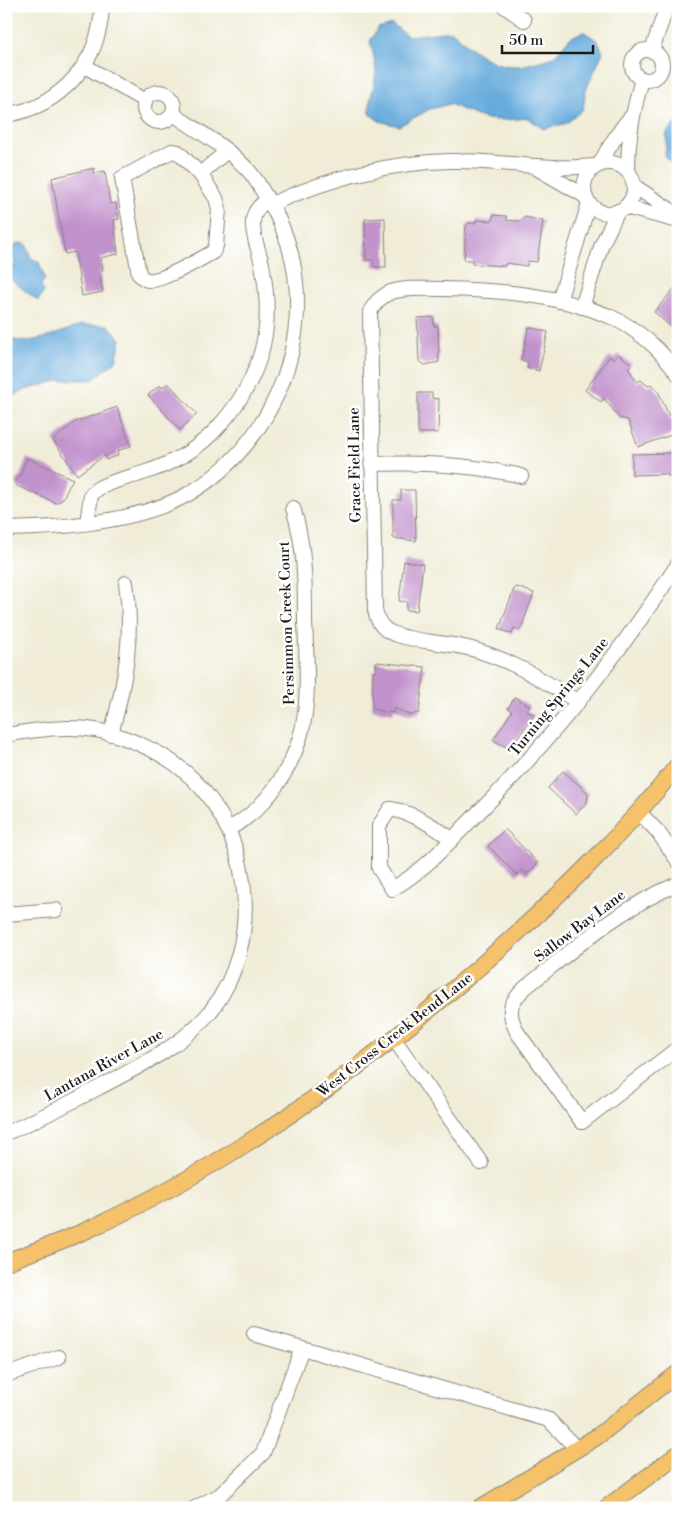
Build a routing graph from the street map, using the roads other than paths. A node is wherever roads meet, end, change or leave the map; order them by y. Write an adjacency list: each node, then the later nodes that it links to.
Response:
1 (102, 6): 6 (street)
2 (504, 6): 4 (street)
3 (667, 6): 5 (street)
4 (524, 20)
5 (652, 50): 7 (street); 7 (street)
6 (85, 66): 8 (street); 10 (street)
7 (642, 79): 11 (street)
8 (145, 101): 9 (street); 9 (street)
9 (173, 114): 12 (street)
10 (6, 115)
11 (631, 118): 14 (street); 15 (street)
12 (227, 151): 16 (street); 19 (street)
13 (533, 166): 14 (street); 18 (street); 19 (street)
14 (598, 166): 15 (street); 18 (street)
15 (628, 171): 17 (street)
16 (200, 174): 16 (street)
17 (634, 186): 20 (street); 21 (street)
18 (587, 200): 20 (street); 22 (street)
19 (271, 204): 28 (street); 28 (street)
20 (622, 209): 21 (street); 23 (street)
21 (678, 220)
22 (559, 301): 23 (street); 25 (street, Grace Field Lane)
23 (582, 307): 24 (street)
24 (678, 374)
25 (372, 464): 26 (street); 32 (street, Grace Field Lane)
26 (521, 476)
27 (293, 508): 37 (street, Persimmon Creek Court)
28 (87, 523): 29 (street)
29 (6, 529)
30 (678, 564): 32 (street, Turning Springs Lane)
31 (126, 584): 33 (street)
32 (578, 702): 38 (street, Turning Springs Lane)
33 (111, 734): 34 (street, Lantana River Lane); 37 (street, Lantana River Lane)
34 (6, 735)
35 (678, 765): 36 (main road, West Cross Creek Bend Lane)
36 (640, 813): 39 (street); 43 (main road, West Cross Creek Bend Lane)
37 (228, 829): 45 (street, Lantana River Lane)
38 (452, 839): 38 (street, Turning Springs Lane)
39 (678, 861)
40 (678, 884): 44 (street, Sallow Bay Lane)
41 (56, 910): 42 (street)
42 (6, 914)
43 (394, 1039): 46 (street); 47 (main road, West Cross Creek Bend Lane)
44 (678, 1048)
45 (6, 1133)
46 (481, 1163)
47 (6, 1262)
48 (254, 1334): 49 (street)
49 (302, 1348): 53 (street); 55 (street)
50 (59, 1357): 52 (street)
51 (678, 1373): 53 (main road)
52 (6, 1375)
53 (577, 1449): 56 (main road)
54 (678, 1454): 57 (main road)
55 (195, 1508)
56 (480, 1508)
57 (606, 1508)

